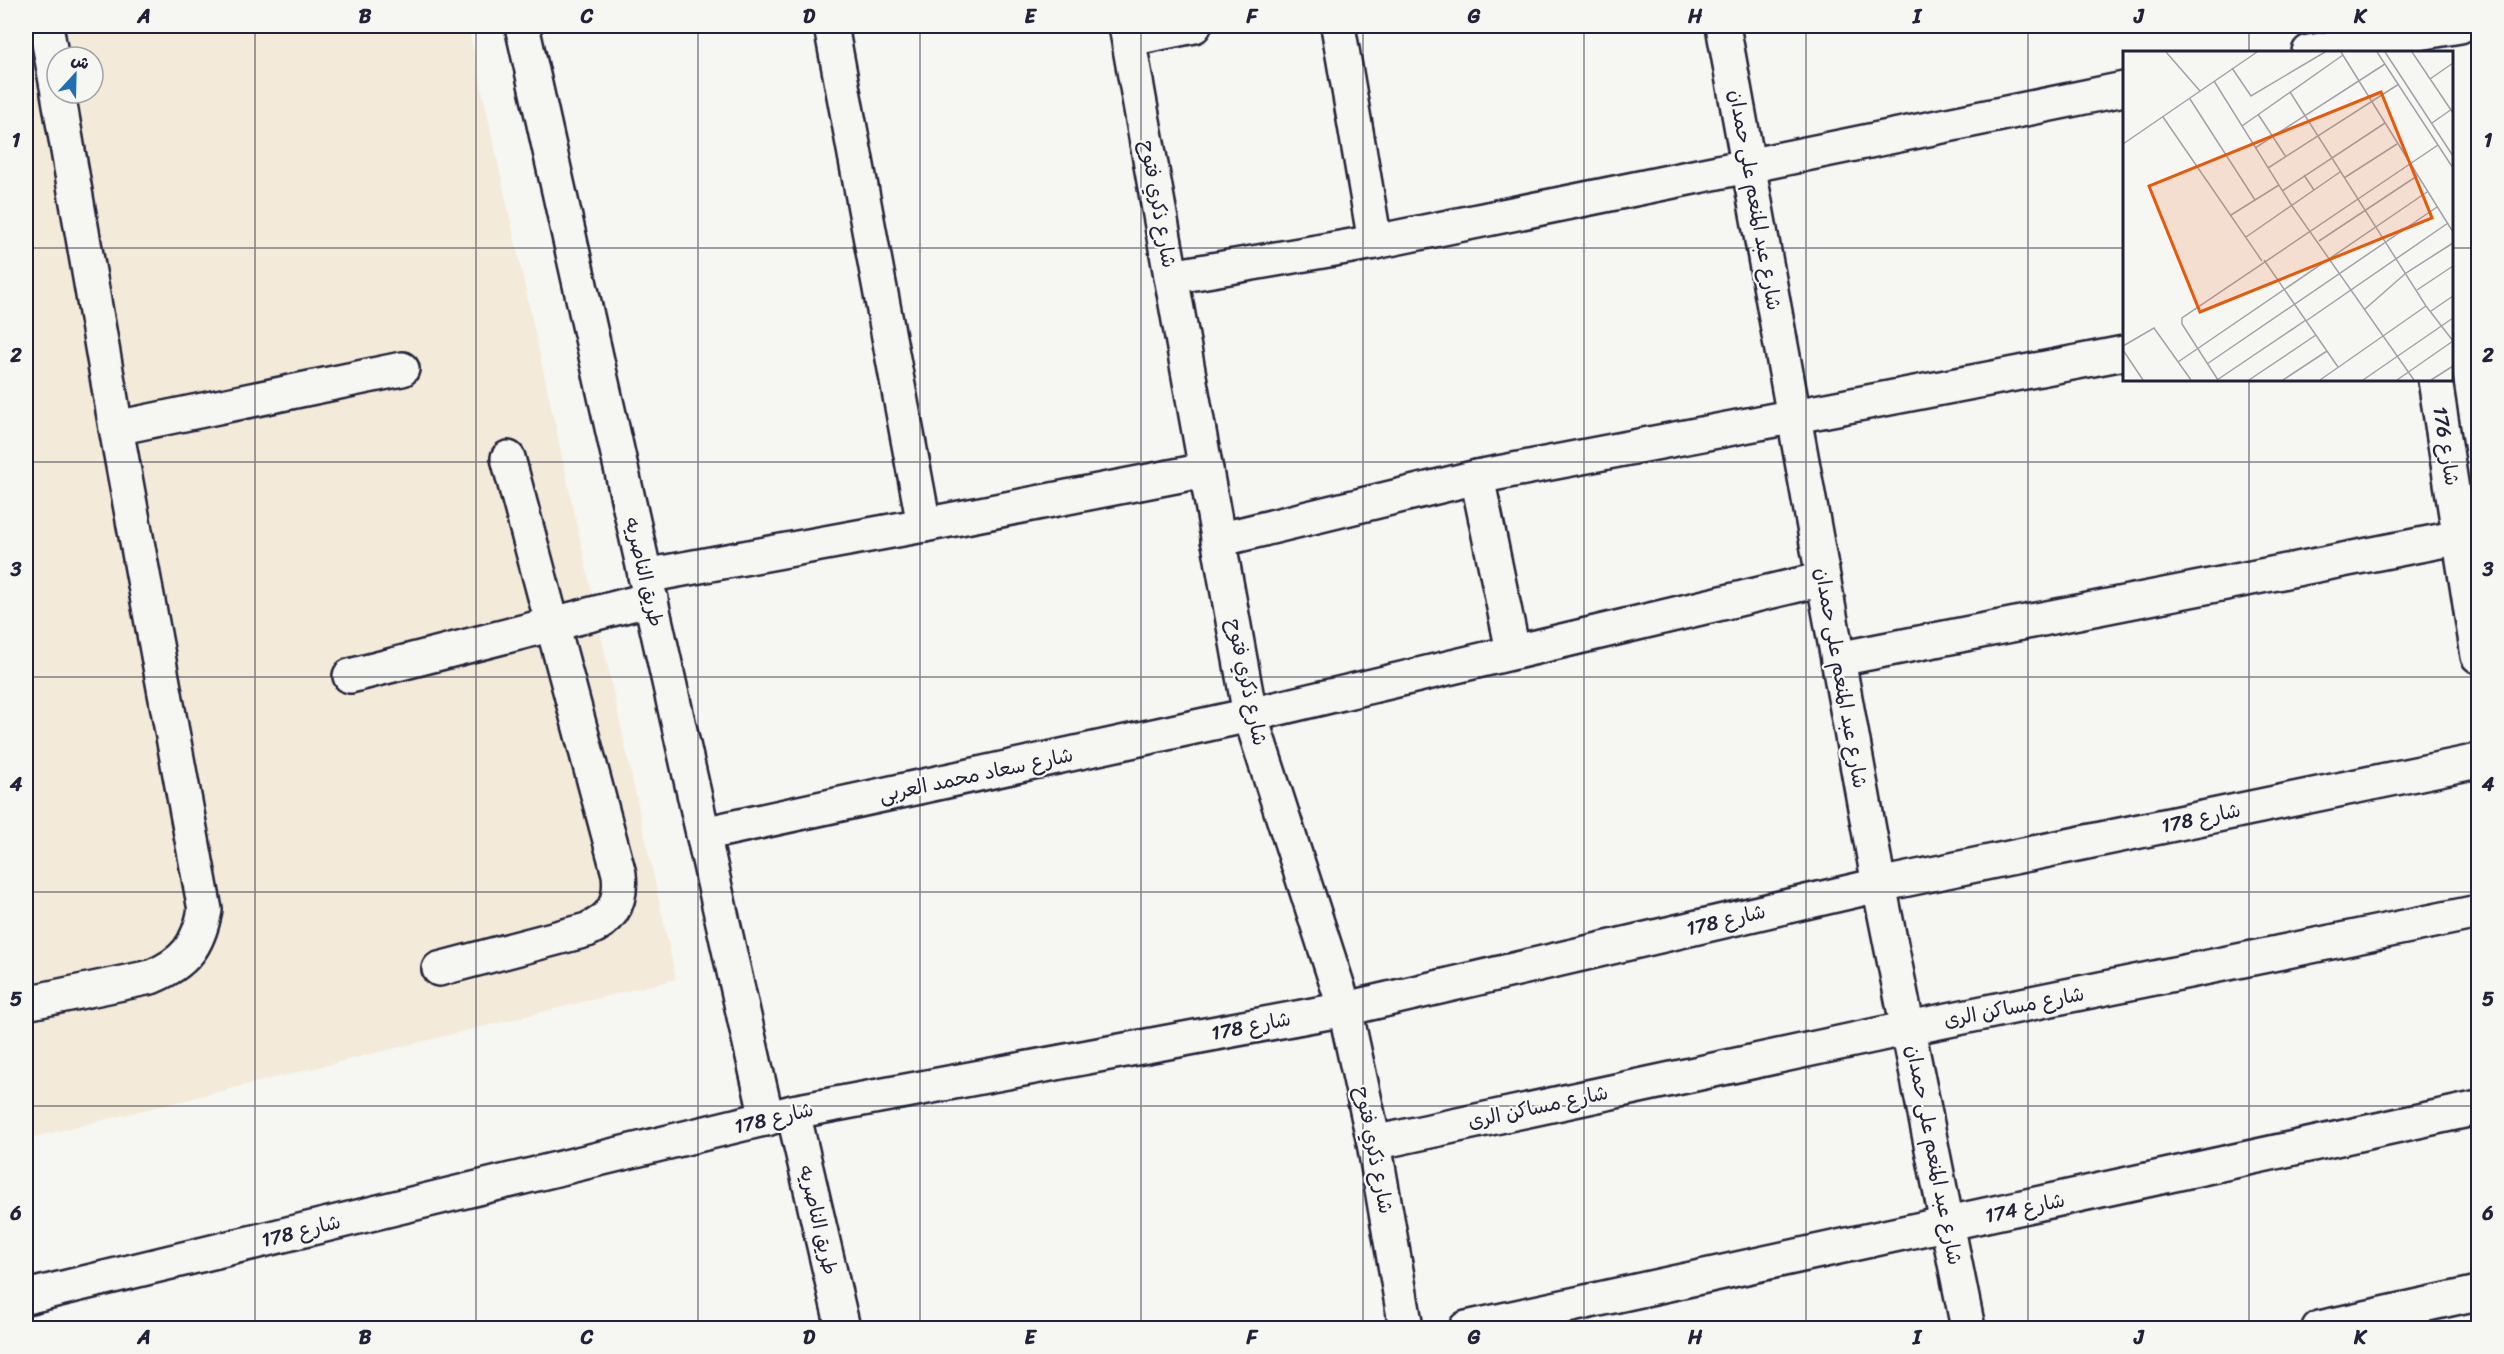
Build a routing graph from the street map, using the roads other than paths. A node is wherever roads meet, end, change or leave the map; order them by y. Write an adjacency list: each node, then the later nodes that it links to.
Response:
1 (46, 26): 10 (street)
2 (522, 26): 29 (street, طريق الناصريه)
3 (831, 26): 25 (street)
4 (1194, 26): 8 (street)
5 (1338, 26): 15 (street)
6 (1724, 26): 14 (street, شارع عبد المنعم على حمدان)
7 (2460, 26): 9 (street)
8 (1128, 32): 16 (street, شارع ذكري فتوح)
9 (2382, 39): 11 (street)
10 (49, 45)
11 (2315, 51)
12 (2123, 89): 14 (street)
13 (60, 105): 21 (street)
14 (1749, 165): 15 (street); 20 (street, شارع عبد المنعم على حمدان)
15 (1375, 242): 16 (street)
16 (1171, 277): 23 (street, شارع ذكري فتوح)
17 (2123, 353): 20 (street)
18 (402, 369): 21 (street)
19 (2435, 381): 26 (street, شارع 176)
20 (1794, 417): 24 (street); 28 (street, شارع عبد المنعم على حمدان)
21 (116, 428): 41 (street)
22 (508, 458): 30 (street)
23 (1206, 470): 25 (street); 27 (street, شارع ذكري فتوح)
24 (1476, 477): 27 (street); 31 (street)
25 (924, 525): 29 (street)
26 (2460, 537): 32 (street, شارع 176); 33 (street)
27 (1218, 540): 35 (street, شارع ذكري فتوح)
28 (1823, 579): 31 (street, شارع سعاد محمد العربى); 33 (street, شارع عبد المنعم على حمدان)
29 (648, 588): 30 (street); 37 (street, طريق الناصريه)
30 (552, 624): 34 (street); 40 (street)
31 (1513, 651): 35 (street, شارع سعاد محمد العربى)
32 (2478, 656)
33 (1838, 659): 38 (street, شارع عبد المنعم على حمدان)
34 (350, 676)
35 (1250, 715): 37 (street, شارع سعاد محمد العربى); 42 (street, شارع ذكري فتوح)
36 (2478, 761): 38 (street, شارع 178)
37 (703, 834): 45 (street, طريق الناصريه)
38 (1879, 885): 42 (street, شارع 178); 43 (street, شارع عبد المنعم على حمدان)
39 (2478, 912): 43 (street, شارع مساكن الرى)
40 (439, 969)
41 (26, 1003)
42 (1345, 1009): 45 (street, شارع 178); 46 (street, شارع ذكري فتوح)
43 (1909, 1028): 46 (street, شارع مساكن الرى); 47 (street, شارع عبد المنعم على حمدان)
44 (2478, 1108): 47 (street, شارع 174)
45 (780, 1115): 49 (street, شارع 178); 50 (street, طريق الناصريه)
46 (1374, 1143): 51 (street, شارع ذكري فتوح)
47 (1948, 1225): 52 (street, شارع 174); 53 (street, شارع عبد المنعم على حمدان)
48 (2478, 1293): 54 (street)
49 (26, 1297)
50 (843, 1329)
51 (1406, 1329)
52 (1466, 1329)
53 (1968, 1329)
54 (2319, 1329)

